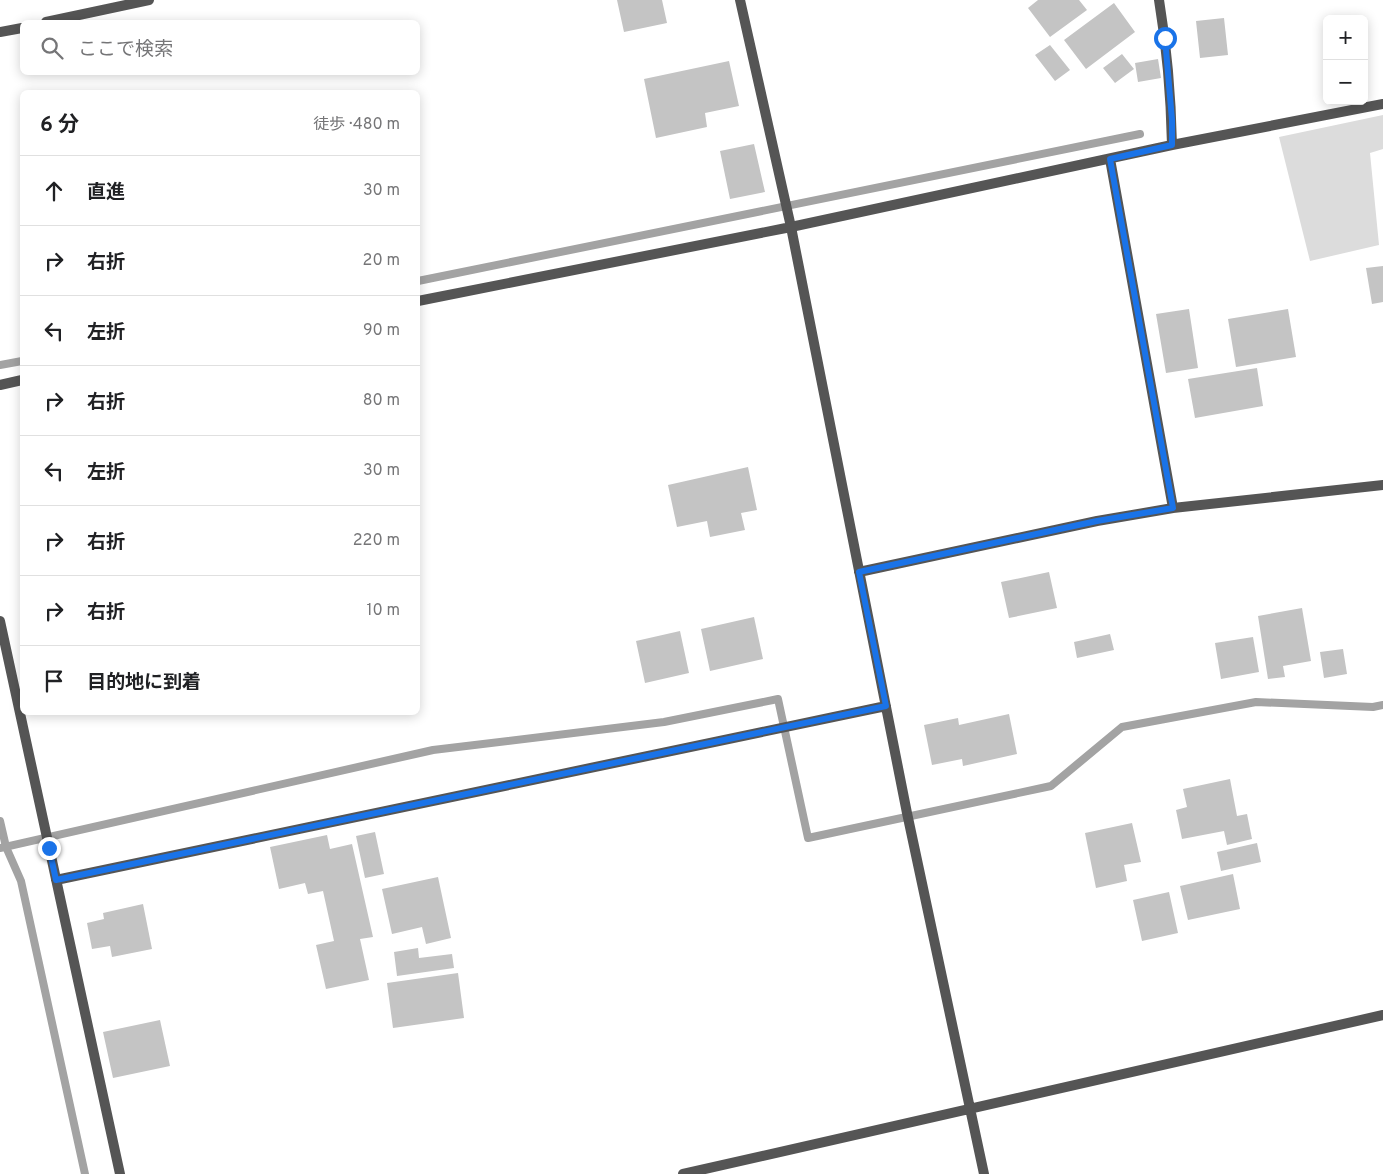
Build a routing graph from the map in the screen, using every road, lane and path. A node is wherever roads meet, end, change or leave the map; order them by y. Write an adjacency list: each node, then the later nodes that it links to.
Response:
1 (149, 0): 4 (street)
2 (740, 0): 10 (street)
3 (1159, 0): 8 (street)
4 (55, 20)
5 (20, 28): 6 (street)
6 (0, 32)
7 (1383, 104): 8 (street)
8 (1172, 145): 9 (street)
9 (1110, 159): 10 (street); 15 (street)
10 (789, 222): 11 (street); 16 (street)
11 (420, 302)
12 (20, 380): 13 (street)
13 (0, 385)
14 (1383, 485): 15 (street)
15 (1173, 508): 16 (street)
16 (859, 572): 18 (street)
17 (0, 621): 19 (street)
18 (886, 706): 21 (street); 23 (street)
19 (20, 713)
20 (21, 715): 21 (street)
21 (56, 880): 24 (street)
22 (1383, 1015): 23 (street)
23 (971, 1108): 25 (street); 26 (street)
24 (120, 1174)
25 (683, 1174)
26 (984, 1174)

